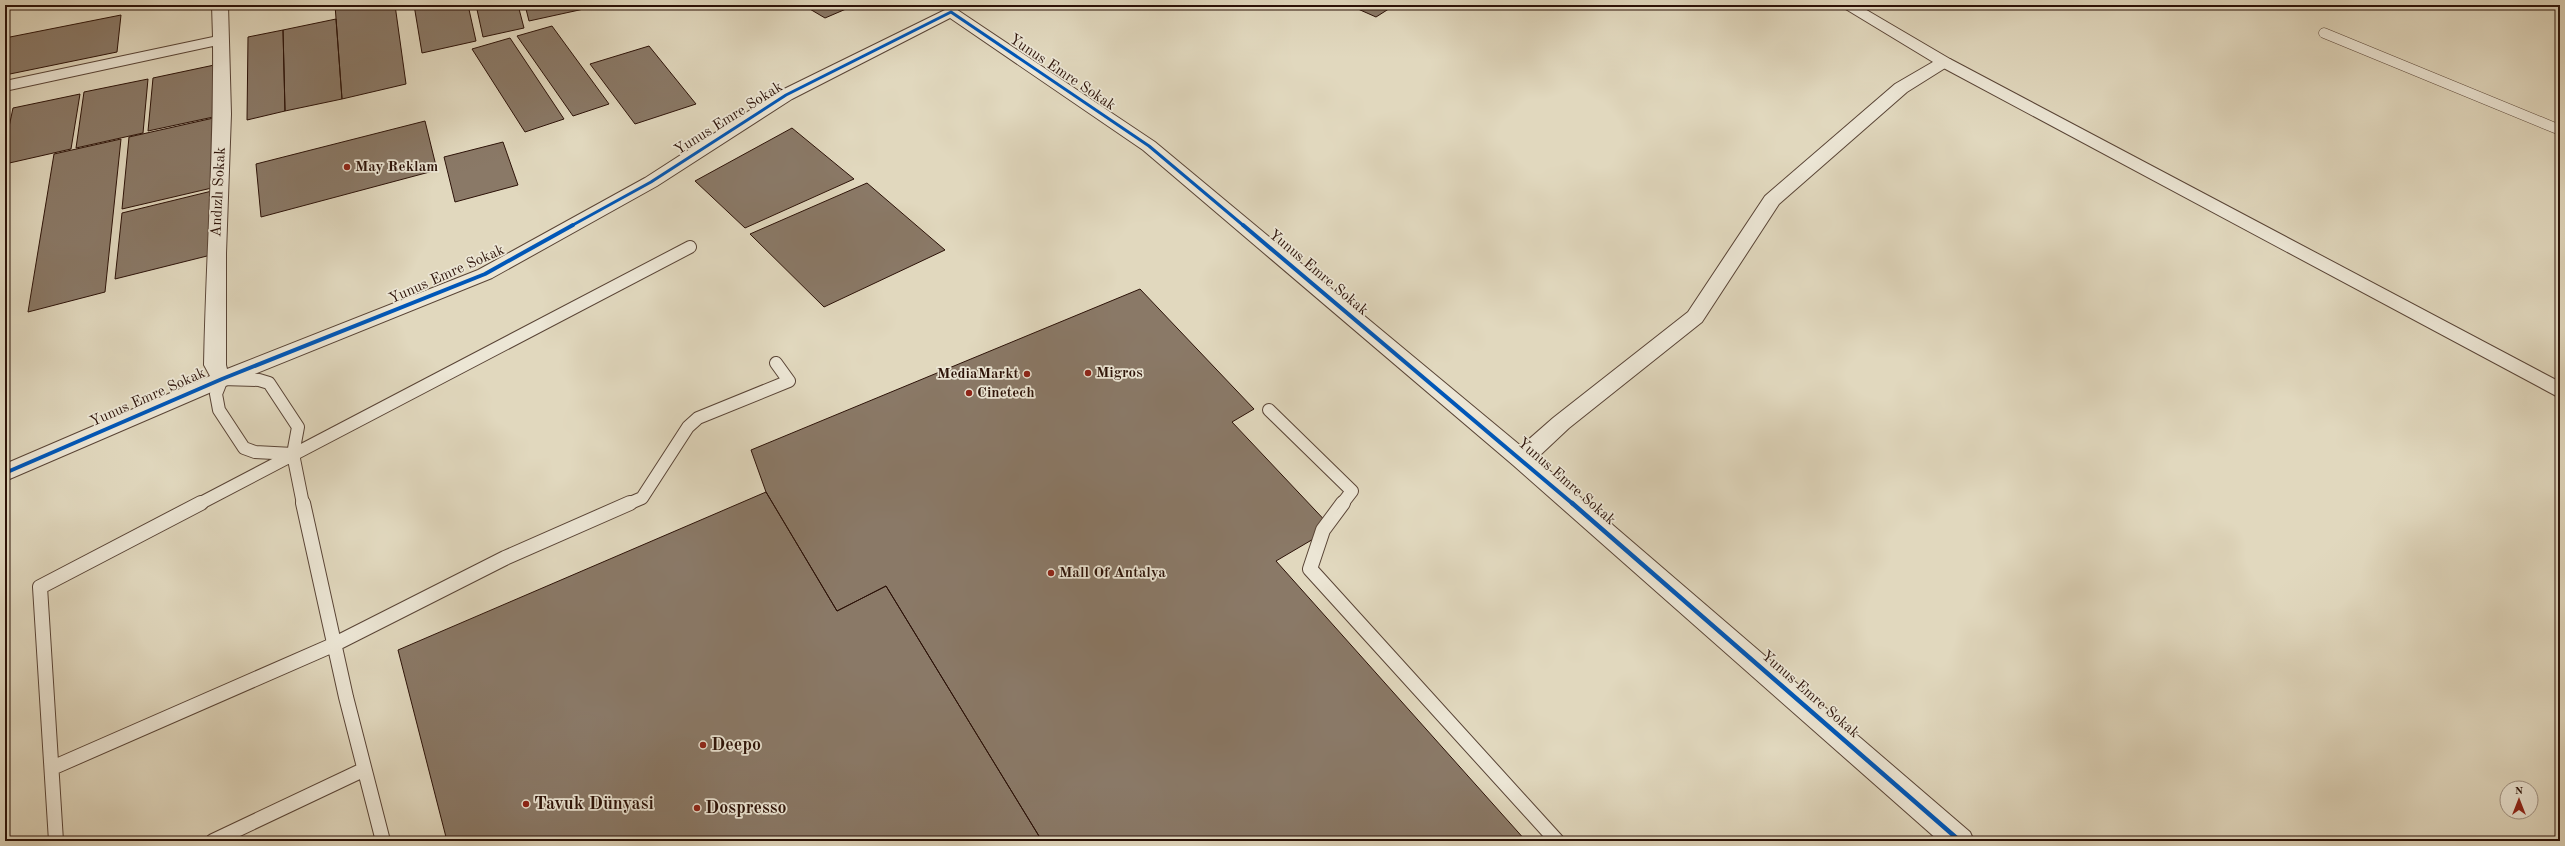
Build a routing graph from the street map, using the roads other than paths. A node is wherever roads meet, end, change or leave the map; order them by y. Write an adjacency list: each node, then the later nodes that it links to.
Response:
1 (220, 5): 5 (street, Andızlı Sokak)
2 (1847, 5): 6 (street)
3 (958, 8): 11 (street, Yunus Emre Sokak); 15 (street, Yunus Emre Sokak)
4 (2324, 33): 8 (lane)
5 (220, 40): 7 (street); 11 (street, Andızlı Sokak)
6 (1944, 62): 12 (street); 15 (street)
7 (5, 86)
8 (2560, 130)
9 (690, 247): 14 (lane)
10 (776, 363): 17 (lane)
11 (222, 379): 14 (lane); 14 (lane); 16 (street, Yunus Emre Sokak)
12 (2560, 391)
13 (1269, 410): 23 (lane)
14 (292, 454): 17 (lane); 18 (lane)
15 (1521, 459): 24 (street, Yunus Emre Sokak)
16 (5, 473)
17 (334, 645): 18 (lane); 19 (lane)
18 (52, 768): 20 (lane)
19 (363, 770): 21 (lane); 22 (lane)
20 (56, 841)
21 (213, 841)
22 (383, 841)
23 (1557, 841)
24 (1960, 841)

